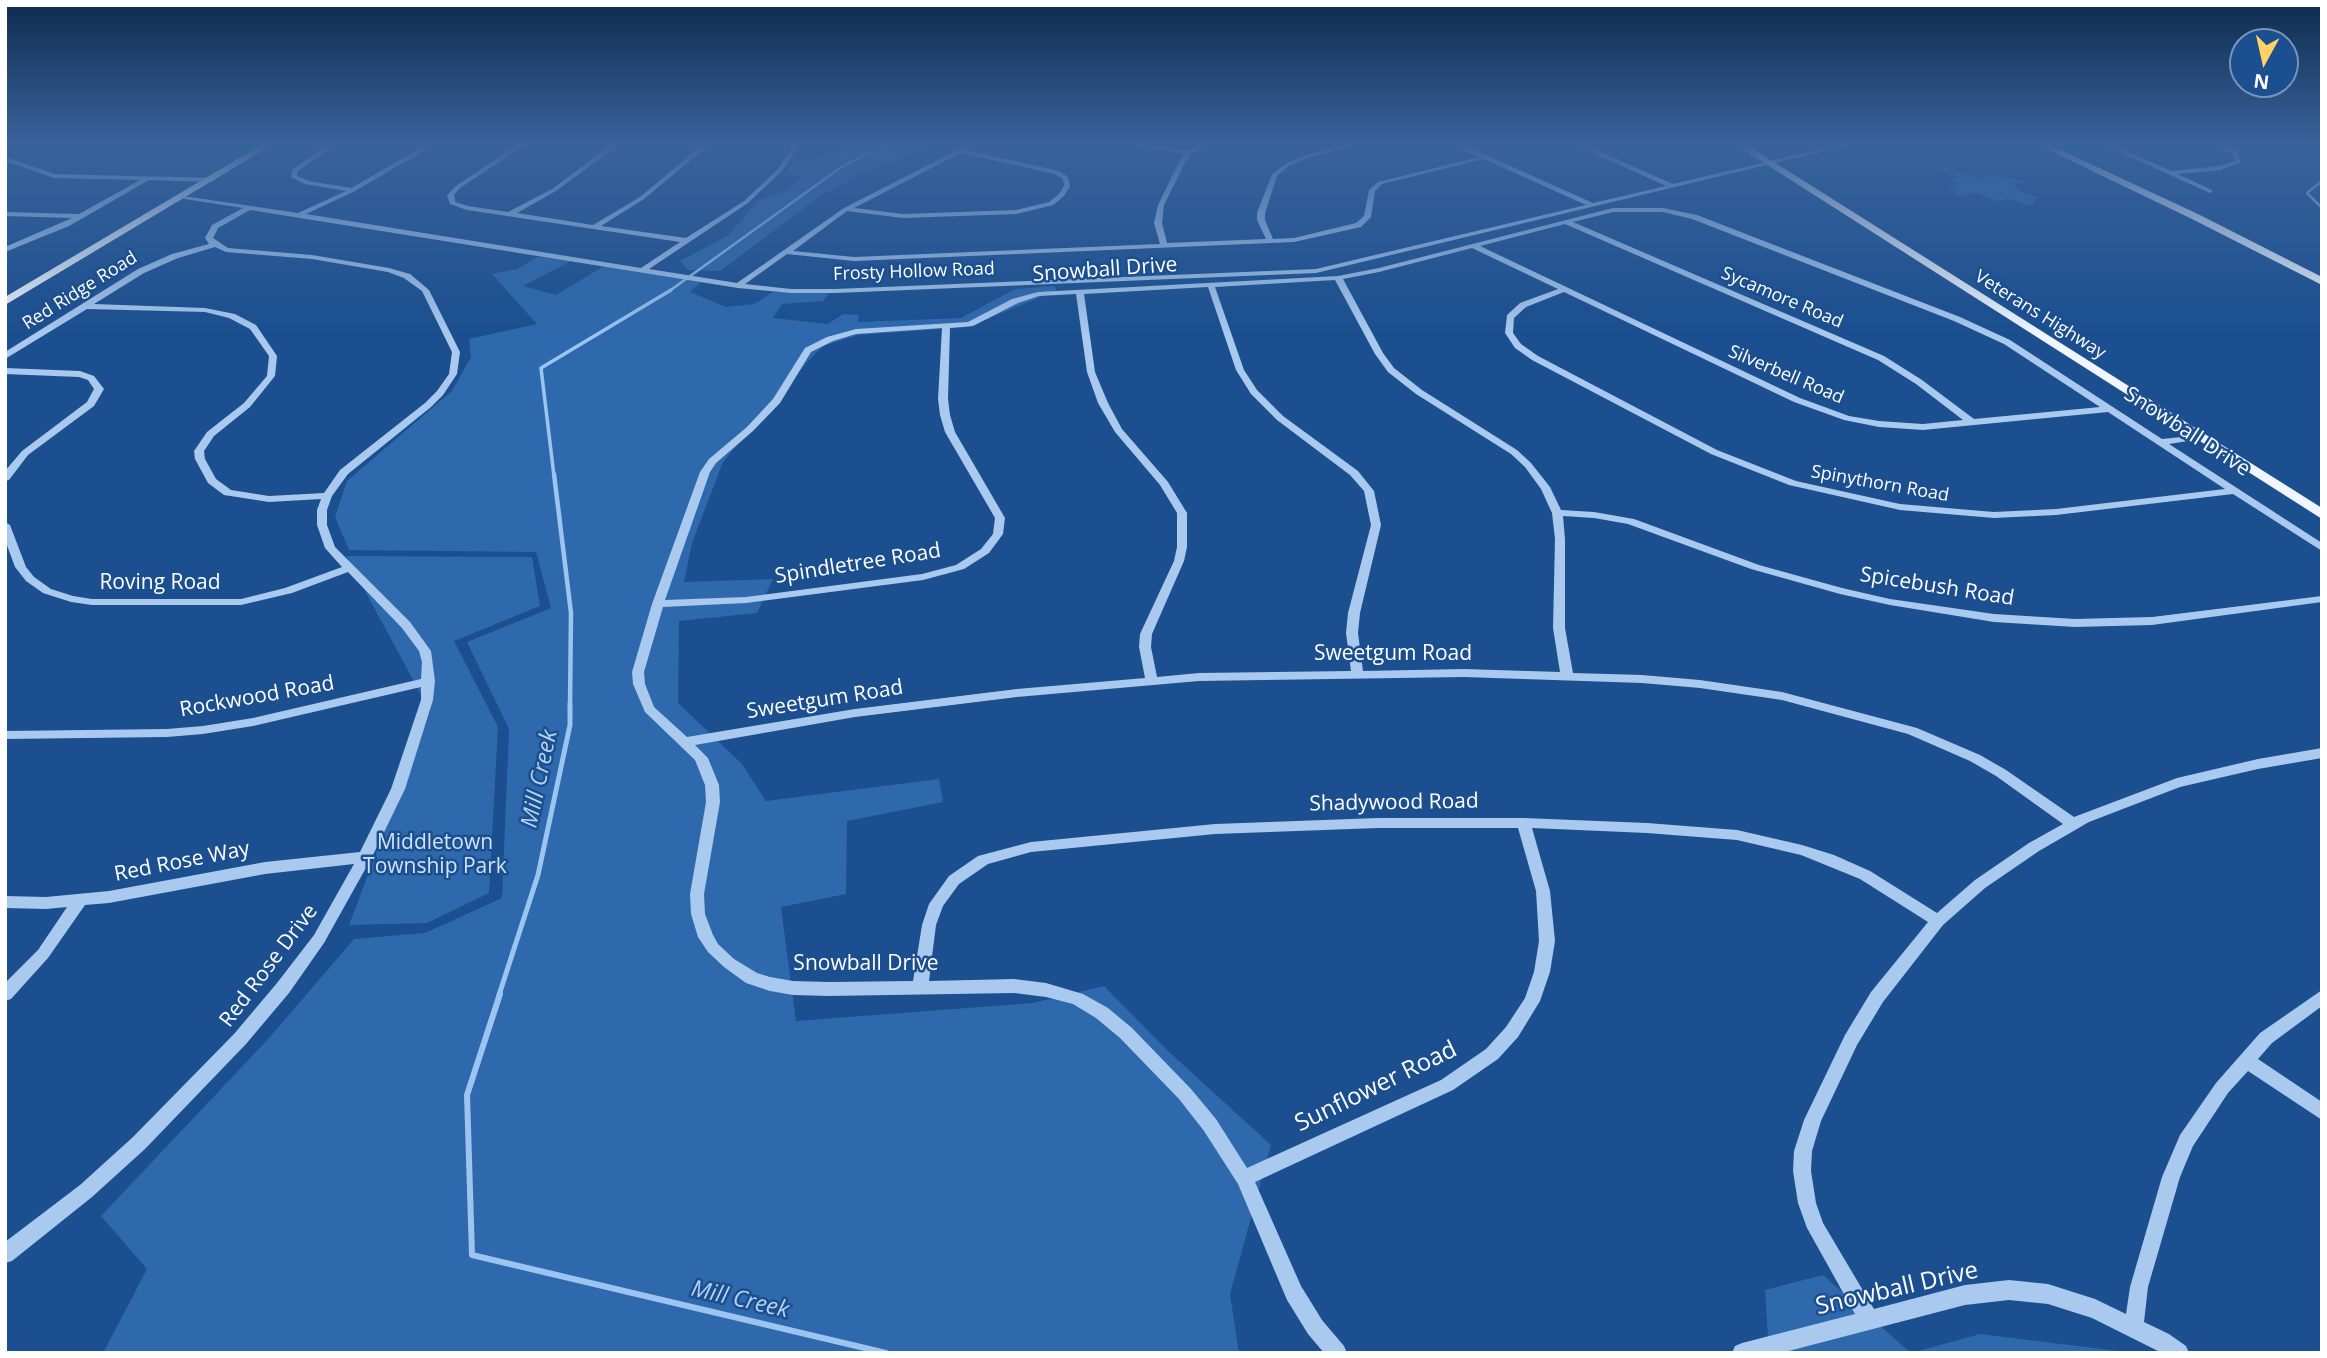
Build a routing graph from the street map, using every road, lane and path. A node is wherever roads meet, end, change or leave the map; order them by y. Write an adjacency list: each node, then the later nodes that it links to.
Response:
1 (95, 208): 23 (street)
2 (166, 208): 40 (main road)
3 (248, 208): 28 (street)
4 (258, 208): 22 (street, Frosty Hollow Road)
5 (313, 208): 22 (street)
6 (475, 208): 21 (street)
7 (520, 208): 21 (street)
8 (625, 208): 25 (street)
9 (737, 208): 26 (street)
10 (1032, 208): 19 (street)
11 (1161, 208): 29 (street)
12 (1263, 208): 27 (street)
13 (1369, 208): 27 (street)
14 (1578, 208): 36 (street, Frosty Hollow Road)
15 (1629, 208): 24 (street, Snowball Drive)
16 (1637, 208): 45 (street, Snowball Drive)
17 (1839, 208): 47 (main road, Veterans Highway)
18 (2178, 208): 35 (main road)
19 (846, 209): 32 (street)
20 (5, 214): 23 (street)
21 (510, 214): 25 (street)
22 (299, 215): 33 (street, Frosty Hollow Road)
23 (82, 216): 31 (street)
24 (1566, 222): 30 (street, Snowball Drive); 46 (street, Sycamore Road)
25 (594, 227): 26 (street)
26 (688, 241): 33 (street)
27 (1270, 242): 29 (street)
28 (214, 244): 41 (street, Red Ridge Road); 51 (street)
29 (1164, 246): 32 (street)
30 (1473, 246): 34 (street, Snowball Drive); 38 (street, Silverbell Road)
31 (5, 250)
32 (785, 252): 36 (street)
33 (643, 270): 36 (street, Frosty Hollow Road)
34 (1338, 278): 37 (street, Snowball Drive); 52 (street)
35 (2322, 282)
36 (738, 286)
37 (1211, 286): 39 (street, Snowball Drive); 59 (street)
38 (1563, 289): 46 (street, Silverbell Road); 50 (street, Spinythorn Road)
39 (1080, 292): 42 (street, Snowball Drive); 62 (street)
40 (5, 302)
41 (84, 306): 43 (street, Red Ridge Road); 51 (street)
42 (946, 327): 58 (street, Snowball Drive); 58 (street, Spindletree Road)
43 (5, 356)
44 (5, 370): 49 (street)
45 (2110, 409): 46 (street, Silverbell Road); 48 (street, Snowball Drive)
46 (1973, 423)
47 (2197, 437): 48 (street); 53 (main road, Veterans Highway)
48 (2162, 442): 50 (street, Snowball Drive)
49 (5, 478)
50 (2236, 491): 55 (street, Snowball Drive)
51 (327, 496): 56 (street, Red Rose Drive)
52 (1557, 513): 57 (street, Spicebush Road); 60 (street)
53 (2322, 515)
54 (5, 525): 56 (street, Roving Road)
55 (2322, 548)
56 (349, 568): 61 (street, Red Rose Drive)
57 (2322, 599)
58 (658, 604): 64 (street, Snowball Drive)
59 (1357, 673): 60 (street, Sweetgum Road); 62 (street, Sweetgum Road)
60 (1567, 676): 67 (street, Sweetgum Road)
61 (429, 681): 63 (street, Rockwood Road); 68 (street, Red Rose Drive)
62 (1152, 681): 64 (street, Sweetgum Road)
63 (5, 734)
64 (685, 742): 72 (street, Snowball Drive)
65 (2322, 753): 67 (street)
66 (1524, 823): 71 (street, Shadywood Road); 72 (street, Shadywood Road); 77 (street, Sunflower Road)
67 (2073, 824): 71 (street)
68 (365, 857): 69 (street, Red Rose Way); 78 (street, Red Rose Drive)
69 (80, 900): 70 (street, Red Rose Way); 73 (street)
70 (5, 902)
71 (1938, 921): 79 (street)
72 (920, 988): 77 (street, Snowball Drive)
73 (5, 994)
74 (2322, 997): 75 (street)
75 (2247, 1061): 76 (street); 80 (street)
76 (2322, 1112)
77 (1244, 1178): 81 (street, Snowball Drive)
78 (5, 1254)
79 (1870, 1319): 80 (street, Snowball Drive); 82 (street, Snowball Drive)
80 (2134, 1327): 83 (street, Snowball Drive)
81 (1337, 1353)
82 (1742, 1353)
83 (2179, 1353)

